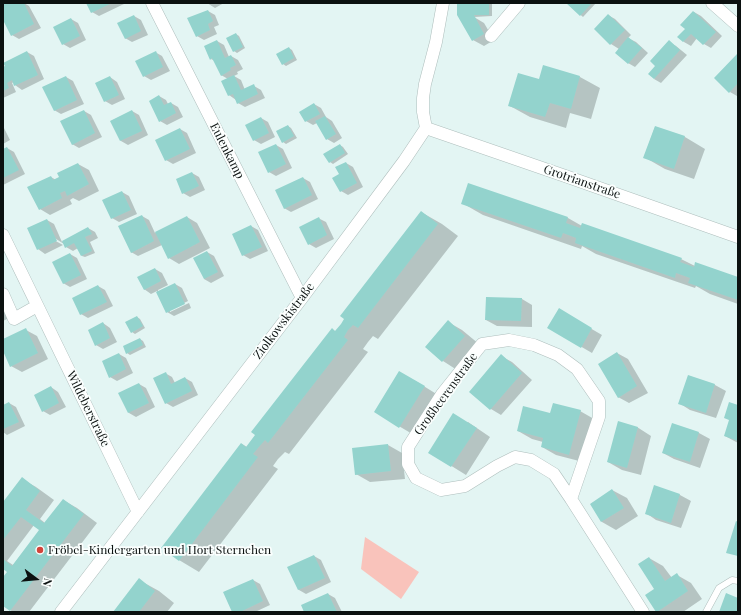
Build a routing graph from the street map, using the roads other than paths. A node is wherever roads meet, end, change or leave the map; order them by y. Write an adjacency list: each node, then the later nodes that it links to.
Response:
1 (152, 3): 11 (street, Eulenkamp)
2 (443, 3): 7 (street)
3 (519, 3): 6 (street)
4 (712, 3): 5 (street)
5 (738, 26)
6 (491, 36)
7 (426, 128): 9 (street, Grotrianstraße); 11 (street, Ziolkowskistraße)
8 (3, 235): 12 (street, Wildeberstraße)
9 (738, 237)
10 (3, 294): 12 (street)
11 (302, 298): 14 (street, Ziolkowskistraße)
12 (37, 306): 14 (street, Wildeberstraße)
13 (572, 499): 13 (street, Großbeerenstraße); 17 (street, Großbeerenstraße)
14 (138, 512): 16 (street, Ziolkowskistraße)
15 (738, 581): 18 (lane)
16 (61, 612)
17 (642, 612)
18 (706, 612)

